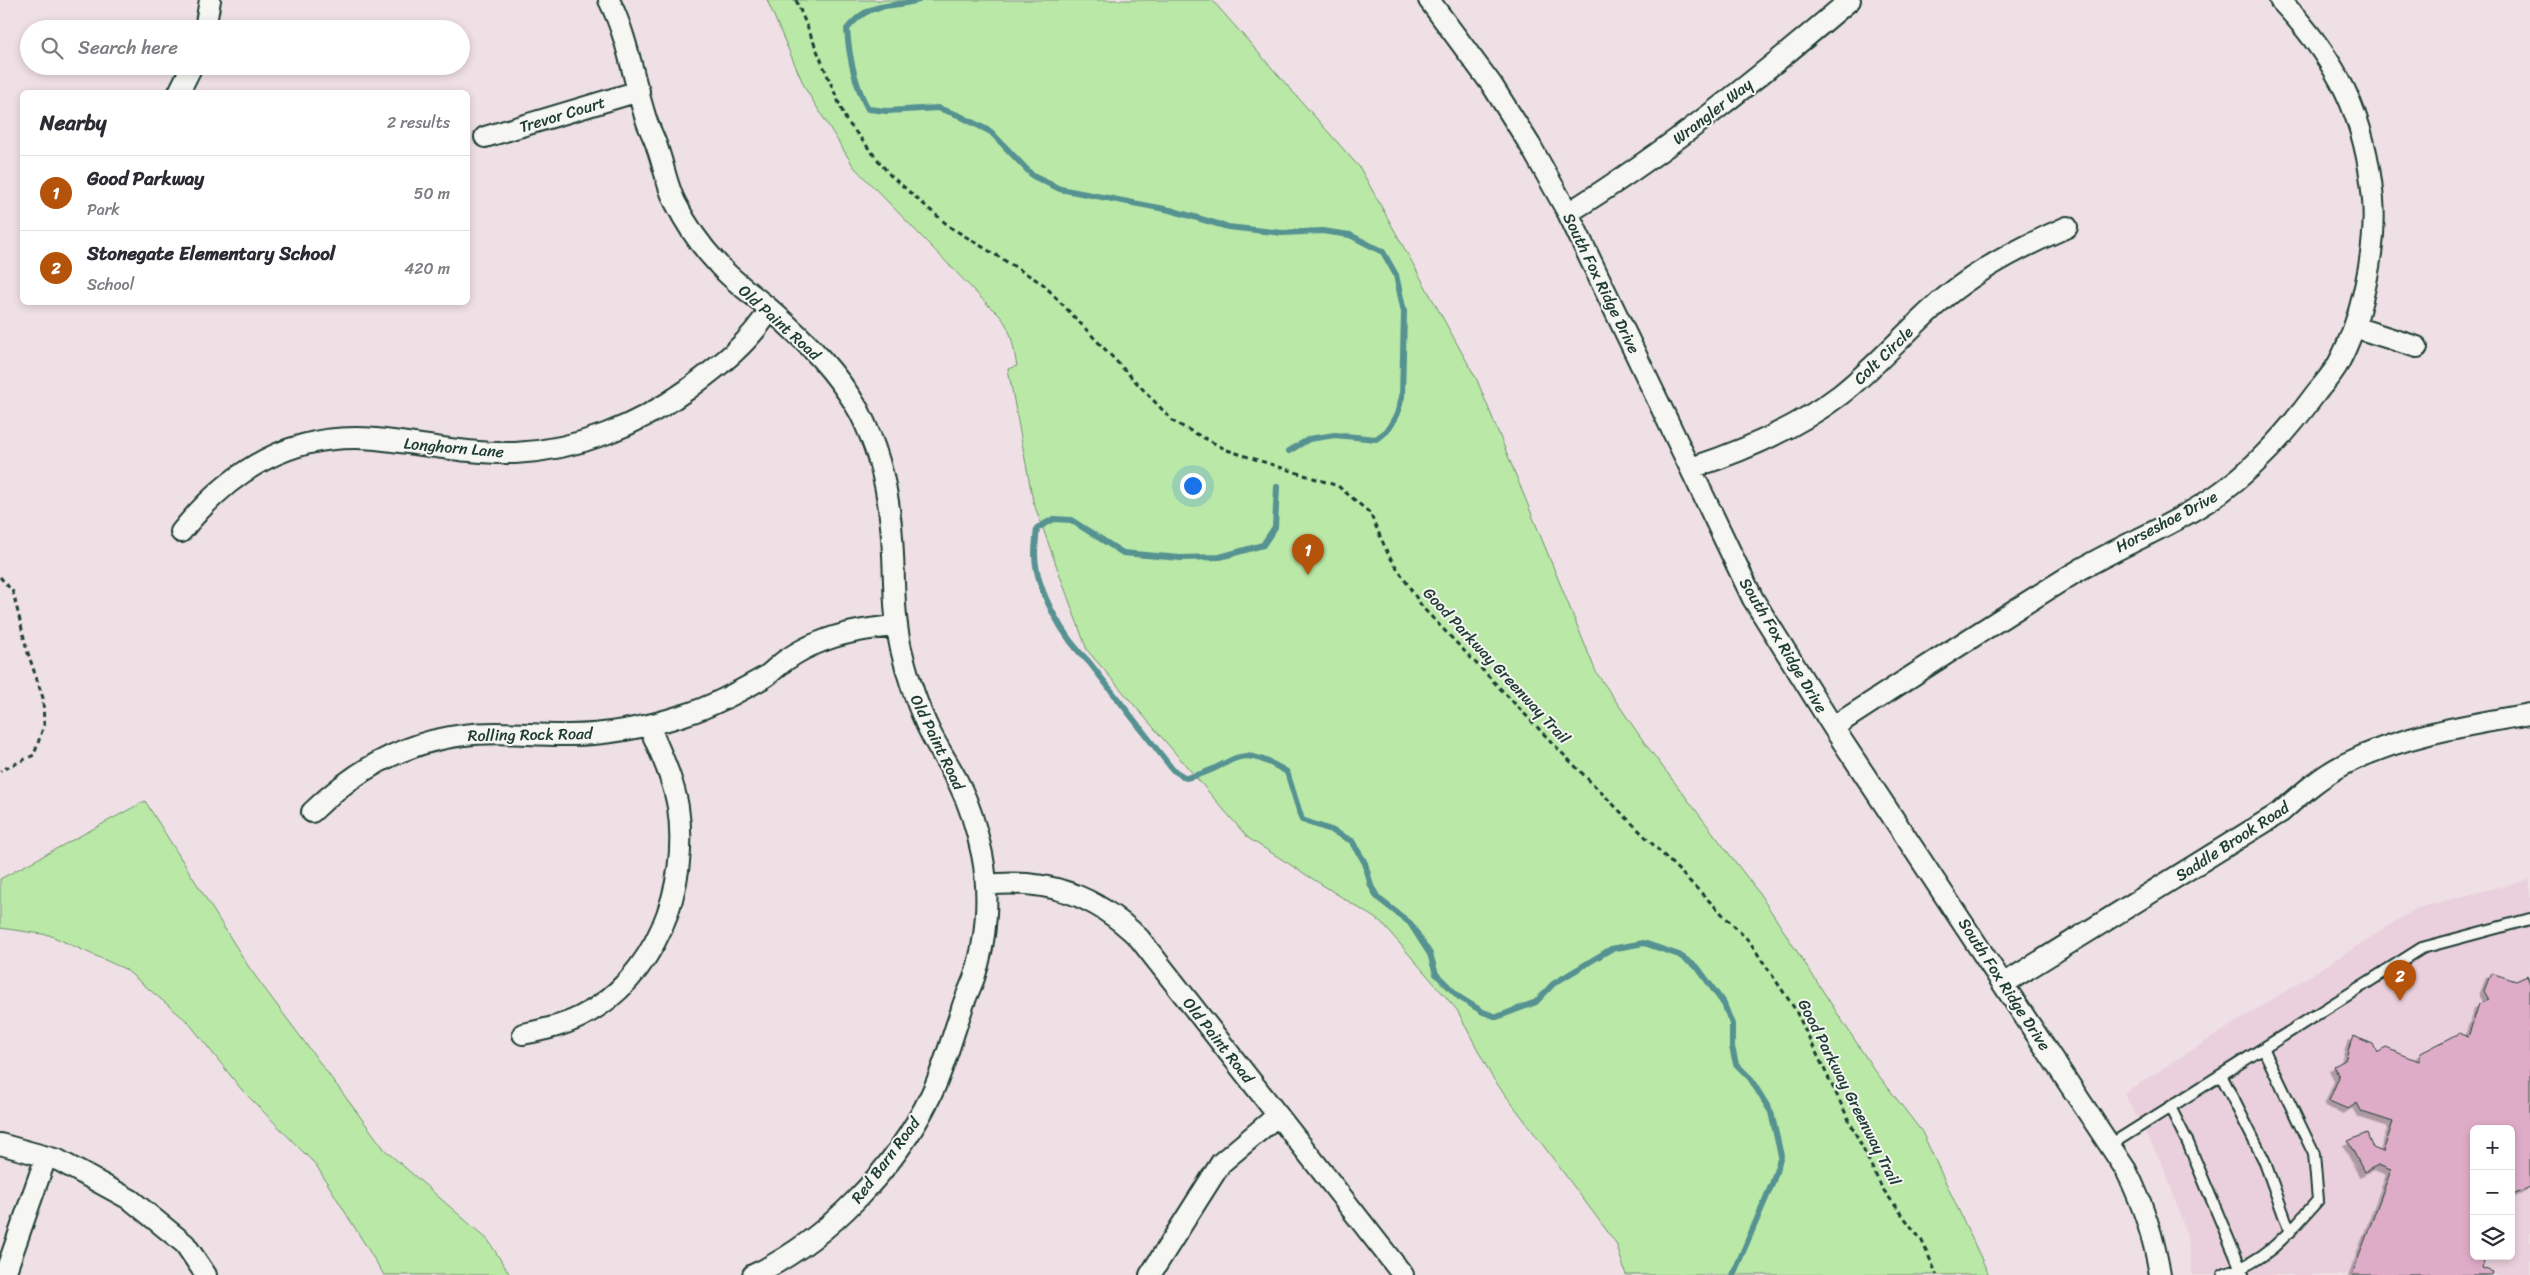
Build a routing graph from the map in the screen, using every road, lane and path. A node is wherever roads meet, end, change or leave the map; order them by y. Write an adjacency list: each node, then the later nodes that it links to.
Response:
1 (210, 0): 7 (street)
2 (609, 0): 10 (street, Old Paint Road)
3 (796, 0): 44 (path, Good Parkway Greenway Trail)
4 (1429, 0): 12 (street, South Fox Ridge Drive)
5 (1850, 0): 12 (street, Wrangler Way)
6 (2280, 0): 15 (street, Horseshoe Drive)
7 (207, 20)
8 (188, 75): 9 (street)
9 (180, 90)
10 (639, 91): 11 (street, Trevor Court); 14 (street, Old Paint Road)
11 (485, 137)
12 (1568, 213): 17 (street, South Fox Ridge Drive)
13 (2067, 227): 17 (street, Colt Circle)
14 (770, 310): 18 (street, Longhorn Lane); 20 (street, Old Paint Road)
15 (2354, 327): 16 (street); 23 (street, Horseshoe Drive)
16 (2417, 347)
17 (1691, 468): 23 (street, South Fox Ridge Drive)
18 (181, 532)
19 (0, 576): 24 (path)
20 (897, 626): 22 (street, Rolling Rock Road); 26 (street, Old Paint Road)
21 (2530, 714): 28 (street, Saddle Brook Road)
22 (649, 726): 25 (street, Rolling Rock Road); 29 (street)
23 (1833, 727): 28 (street, South Fox Ridge Drive)
24 (0, 771)
25 (312, 812)
26 (986, 885): 33 (street, Old Paint Road); 41 (street, Red Barn Road)
27 (2530, 919): 30 (lane)
28 (2004, 983): 35 (street, South Fox Ridge Drive)
29 (522, 1034)
30 (2263, 1048): 31 (lane); 37 (lane)
31 (2221, 1075): 32 (lane); 37 (lane)
32 (2170, 1107): 35 (lane); 38 (lane)
33 (1278, 1115): 42 (street); 43 (street, Old Paint Road)
34 (0, 1144): 36 (street)
35 (2110, 1145): 45 (street, South Fox Ridge Drive)
36 (46, 1157): 39 (street); 40 (street)
37 (2290, 1232): 38 (lane)
38 (2242, 1272): 46 (lane)
39 (6, 1274)
40 (206, 1275)
41 (752, 1275)
42 (1150, 1275)
43 (1403, 1275)
44 (1937, 1275)
45 (2160, 1275)
46 (2223, 1275)

